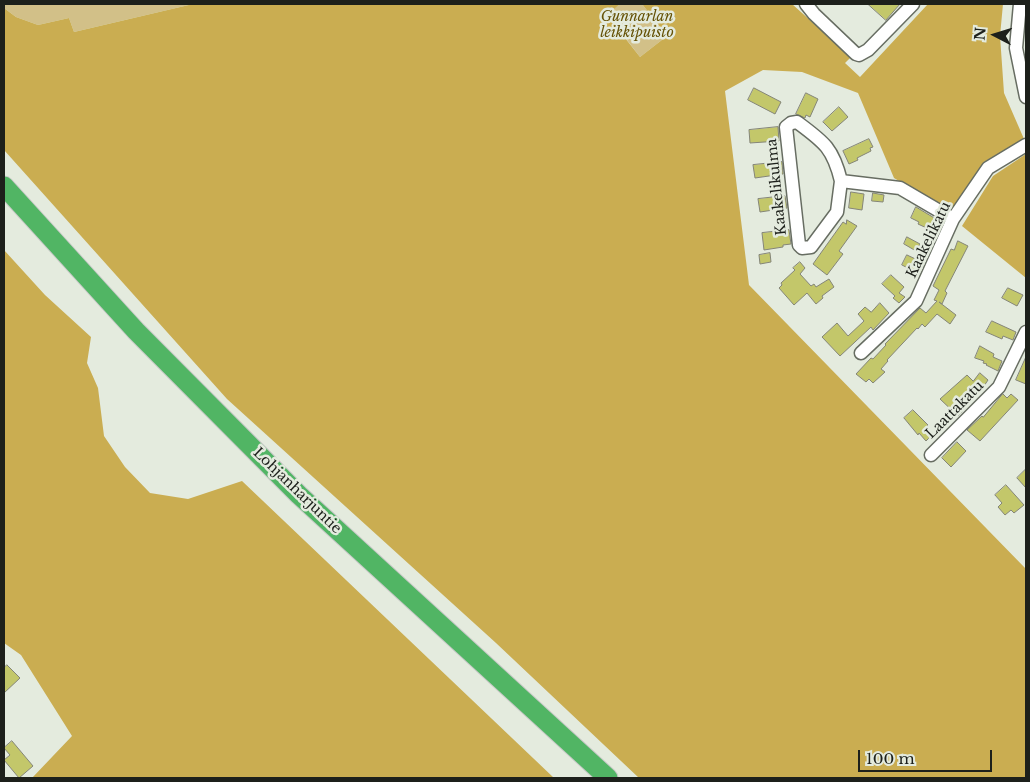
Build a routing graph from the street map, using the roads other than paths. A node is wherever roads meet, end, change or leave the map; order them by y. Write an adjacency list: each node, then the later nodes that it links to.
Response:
1 (806, 4): 2 (street)
2 (913, 4)
3 (1020, 4): 4 (street)
4 (1026, 97)
5 (1026, 145): 8 (street, Kaakelikatu)
6 (841, 181): 6 (street, Kaakelikulma); 8 (street)
7 (4, 186): 12 (highway, Lohjanharjuntie)
8 (953, 219): 10 (street, Kaakelikatu)
9 (1026, 332): 11 (street, Laattakatu)
10 (861, 353)
11 (931, 455)
12 (608, 778)

